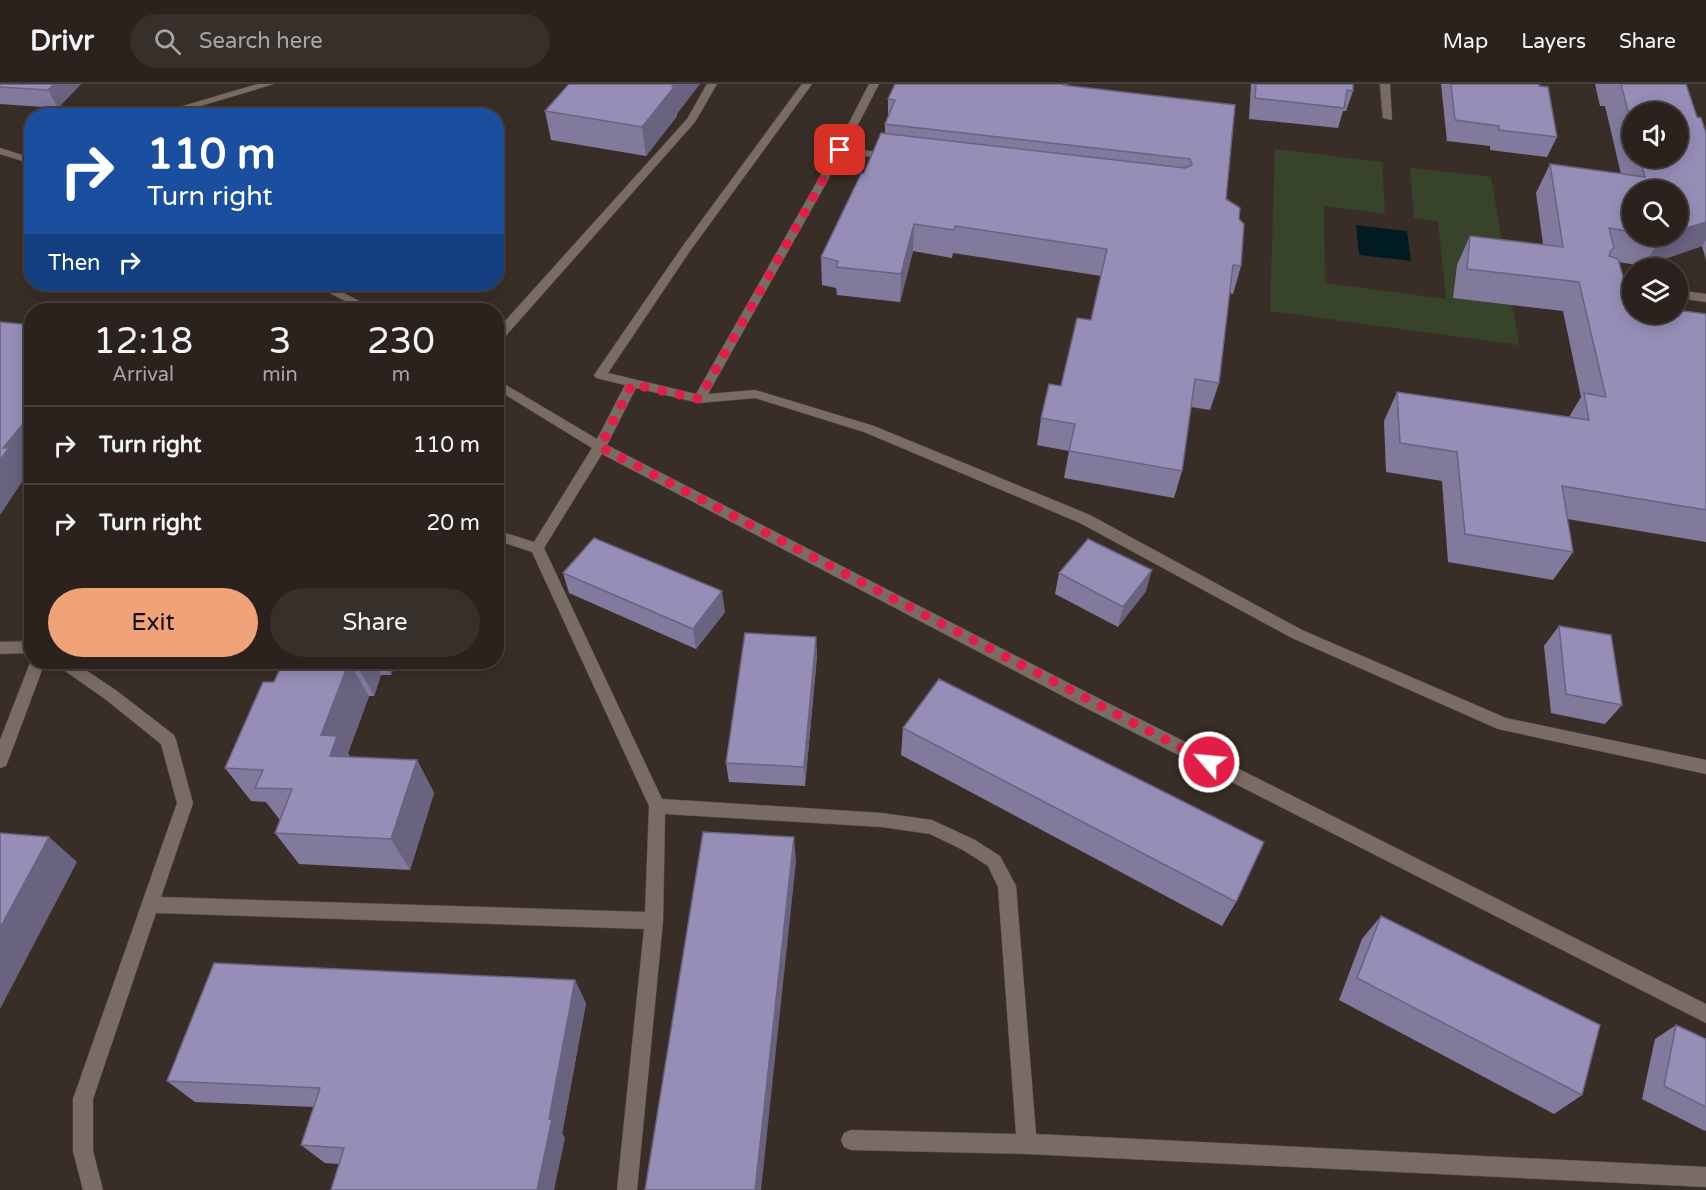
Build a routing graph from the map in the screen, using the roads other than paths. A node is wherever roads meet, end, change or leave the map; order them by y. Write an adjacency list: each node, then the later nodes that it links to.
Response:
1 (269, 84): 6 (street)
2 (712, 84): 18 (street)
3 (807, 84): 19 (street)
4 (874, 84): 8 (street)
5 (1385, 84): 7 (street)
6 (183, 108)
7 (1388, 118)
8 (840, 150): 11 (street); 21 (street)
9 (0, 151): 10 (street)
10 (24, 158)
11 (910, 159)
12 (1599, 283): 13 (street)
13 (1622, 286)
14 (332, 291): 17 (street)
15 (1688, 296): 16 (street)
16 (1706, 298)
17 (357, 303)
18 (504, 330)
19 (632, 384): 21 (street); 22 (street)
20 (504, 388): 22 (street)
21 (699, 399): 30 (street)
22 (600, 447): 24 (street); 34 (street)
23 (504, 537): 24 (street)
24 (537, 548): 31 (street)
25 (24, 647): 26 (street)
26 (0, 648)
27 (34, 669): 29 (street)
28 (73, 669): 32 (street)
29 (0, 761)
30 (1706, 767)
31 (657, 806): 33 (street); 36 (street)
32 (150, 905): 33 (street); 38 (street)
33 (654, 921): 39 (street)
34 (1706, 1014)
35 (852, 1140): 36 (street)
36 (1027, 1144): 37 (street)
37 (1706, 1177)
38 (93, 1190)
39 (627, 1190)

